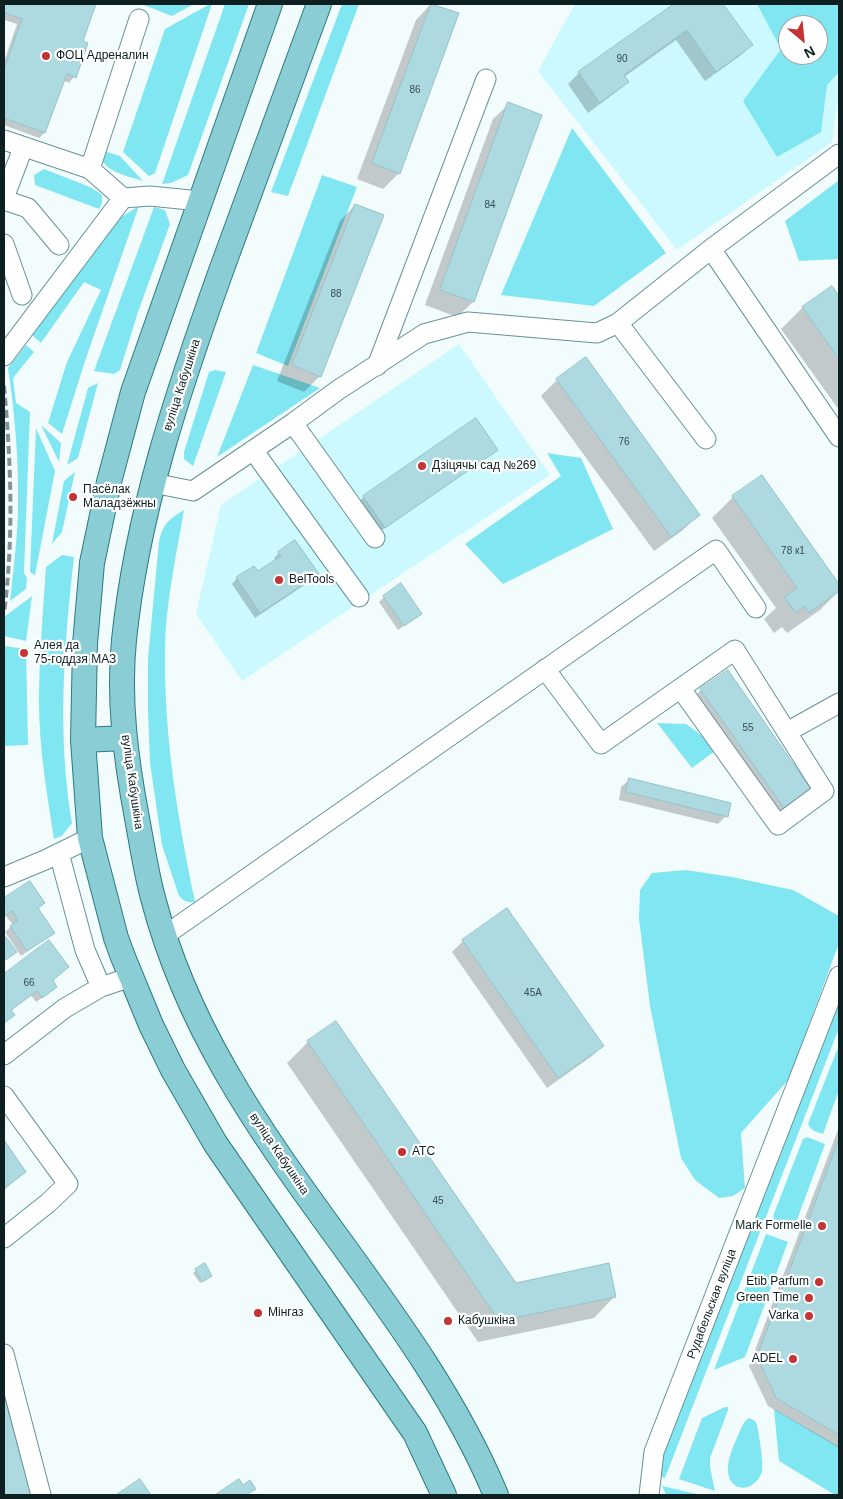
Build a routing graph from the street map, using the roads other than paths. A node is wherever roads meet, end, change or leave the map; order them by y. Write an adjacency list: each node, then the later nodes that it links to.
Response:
1 (270, 4): 11 (main road)
2 (319, 4): 23 (main road, вуліца Кабушкіна)
3 (138, 19): 8 (lane)
4 (486, 79): 18 (lane)
5 (4, 140): 6 (lane)
6 (24, 148): 8 (lane); 10 (lane)
7 (839, 154): 14 (lane)
8 (90, 169): 9 (lane)
9 (123, 198): 11 (lane); 17 (lane)
10 (4, 199): 13 (lane)
11 (200, 201): 32 (main road)
12 (4, 244): 15 (lane)
13 (59, 245)
14 (711, 249): 16 (lane); 20 (lane)
15 (22, 295)
16 (618, 323): 18 (lane); 21 (lane)
17 (4, 356)
18 (377, 366): 19 (lane)
19 (293, 423): 22 (lane); 24 (lane)
20 (839, 437)
21 (706, 439)
22 (253, 450): 23 (lane); 25 (lane)
23 (153, 483): 31 (main road, вуліца Кабушкіна)
24 (375, 538)
25 (359, 597)
26 (756, 608): 27 (lane)
27 (545, 669): 28 (lane); 36 (lane)
28 (681, 689): 30 (lane); 30 (lane)
29 (839, 703): 30 (lane)
30 (787, 732)
31 (125, 738): 32 (main road); 36 (main road, вуліца Кабушкіна)
32 (83, 740): 33 (main road)
33 (90, 838): 34 (lane); 37 (main road)
34 (59, 853): 35 (lane); 39 (lane)
35 (4, 877)
36 (164, 936): 46 (main road, вуліца Кабушкіна)
37 (131, 976): 39 (lane); 45 (main road)
38 (839, 976): 47 (lane, Рудабельская вуліца)
39 (101, 987): 40 (lane)
40 (4, 1055)
41 (4, 1096): 42 (lane)
42 (4, 1238)
43 (4, 1354): 44 (lane)
44 (41, 1495)
45 (444, 1495)
46 (496, 1495)
47 (649, 1495)

